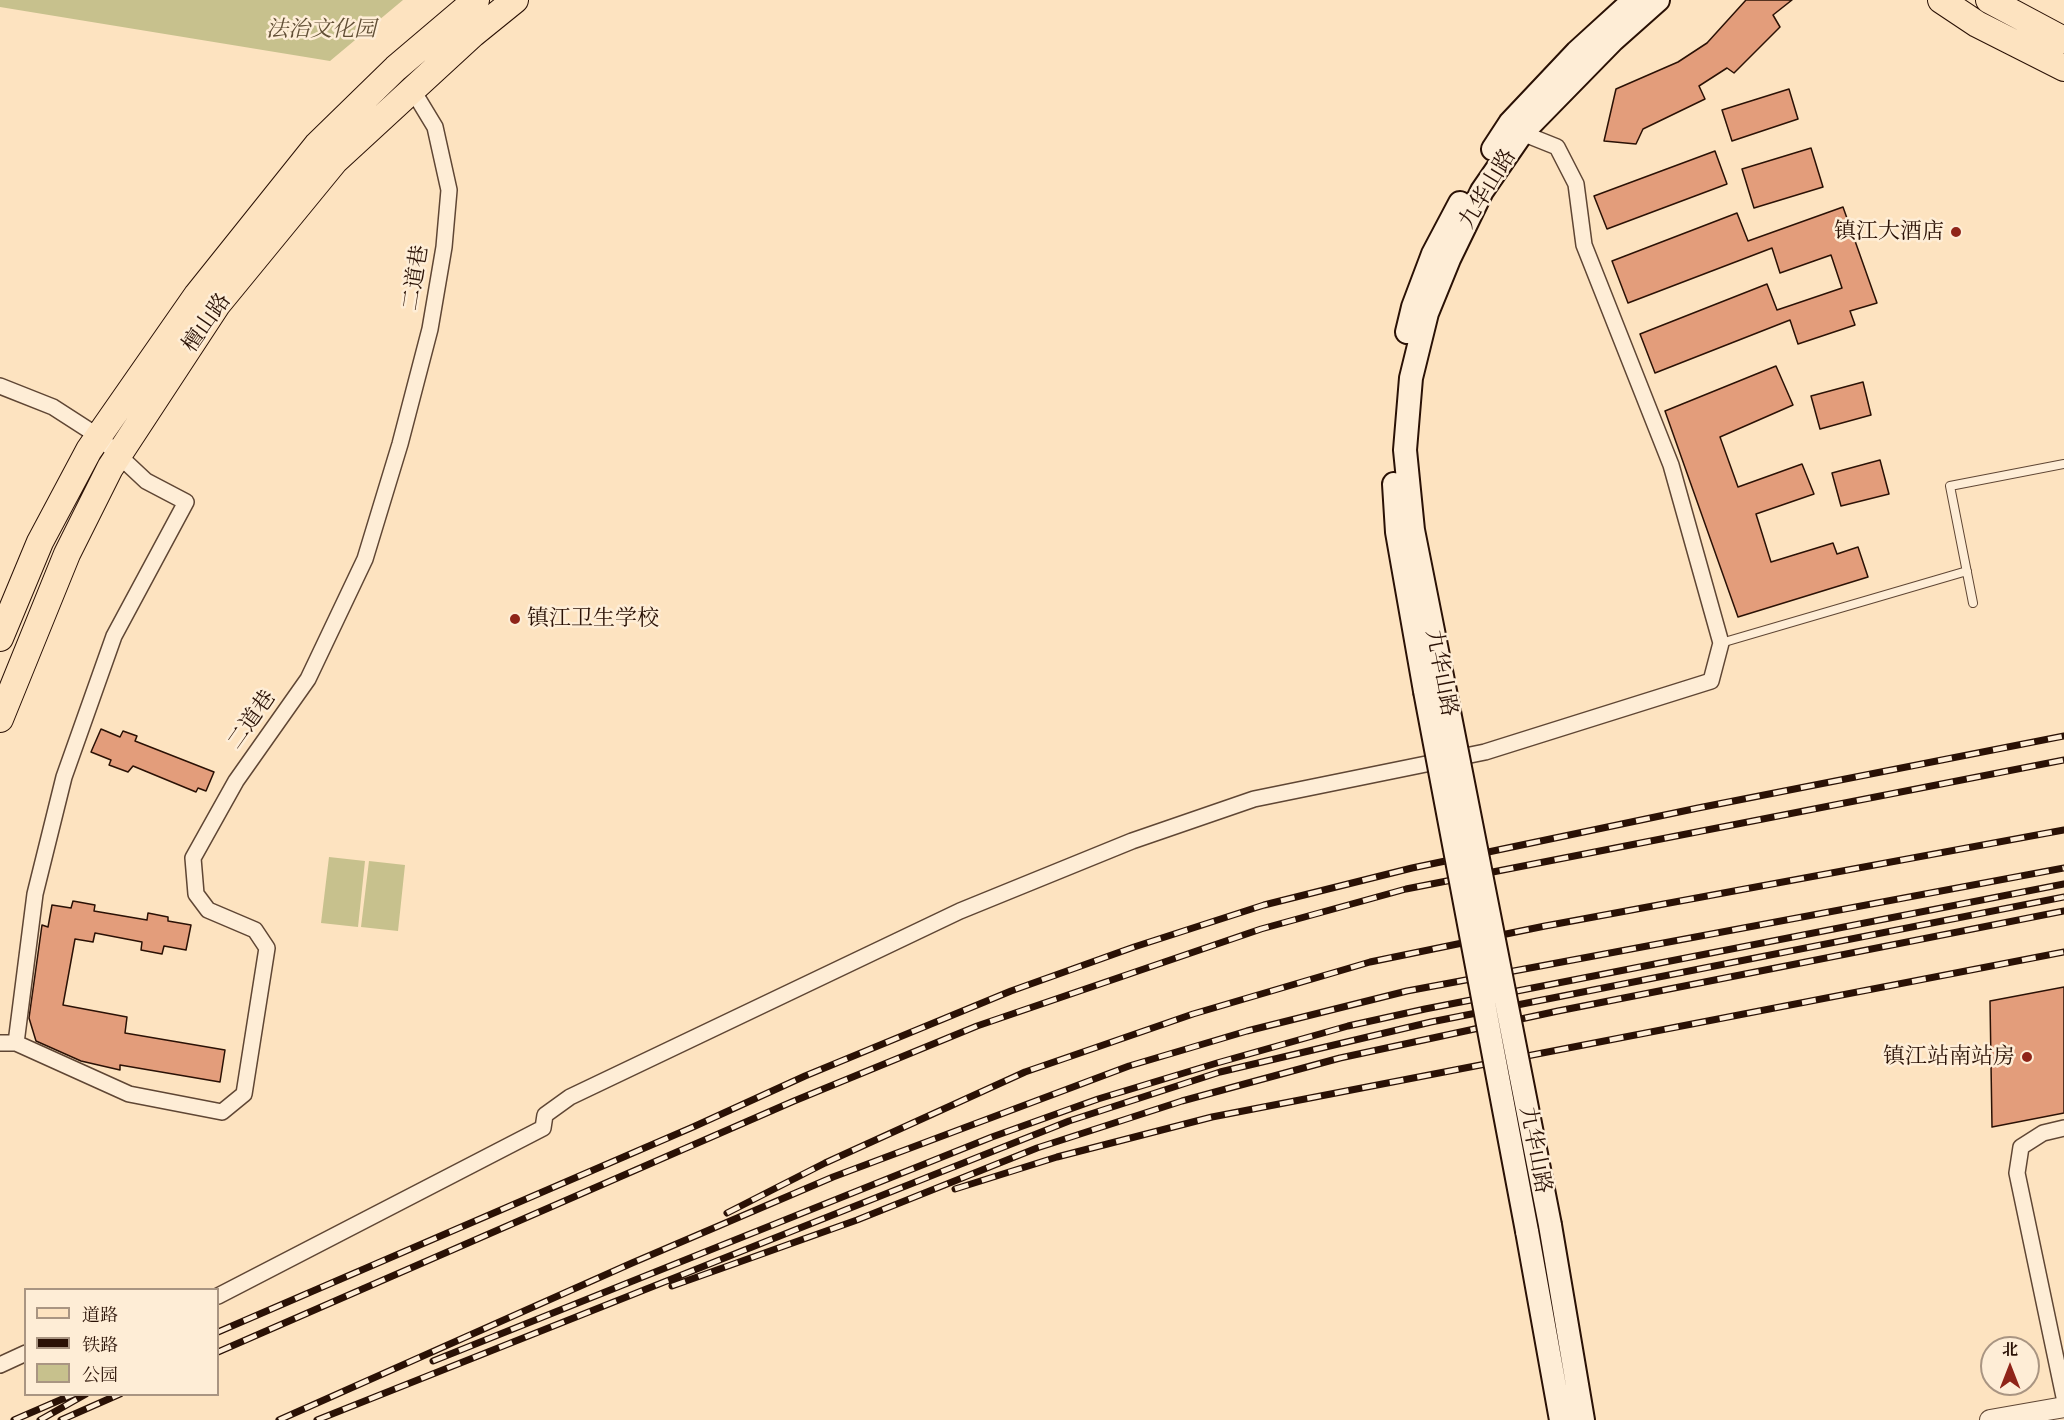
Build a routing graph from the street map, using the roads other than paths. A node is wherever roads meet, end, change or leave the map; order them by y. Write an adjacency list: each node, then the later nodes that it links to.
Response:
1 (476, 0): 12 (main road, 檀山路)
2 (515, 0): 9 (main road, 檀山路)
3 (1634, 0): 19 (main road, 九华山路)
4 (1658, 0): 10 (main road, 九华山路)
5 (1941, 0): 8 (main road)
6 (1989, 0): 7 (main road)
7 (2064, 40)
8 (2064, 68)
9 (412, 89): 13 (main road, 檀山路); 21 (street, 二道巷)
10 (1522, 133): 18 (street); 19 (main road, 九华山路)
11 (0, 386): 12 (street)
12 (98, 436): 13 (street); 17 (main road, 檀山路)
13 (119, 453): 20 (main road, 檀山路); 21 (street)
14 (2064, 464): 15 (lane)
15 (1967, 571): 16 (lane); 18 (lane)
16 (1973, 603)
17 (0, 638)
18 (1721, 643): 23 (street)
19 (1434, 689): 28 (main road, 九华山路, bridge); 29 (main road, 九华山路, bridge)
20 (0, 719)
21 (8, 1043)
22 (2064, 1128): 26 (street)
23 (219, 1295)
24 (24, 1354): 25 (street)
25 (0, 1365)
26 (2064, 1397)
27 (2064, 1407): 30 (street)
28 (1561, 1420)
29 (1583, 1420)
30 (1990, 1420)

